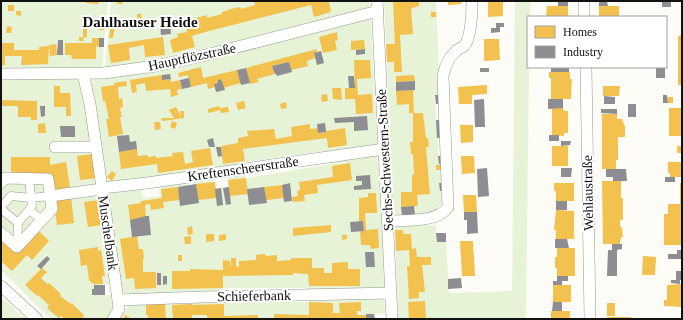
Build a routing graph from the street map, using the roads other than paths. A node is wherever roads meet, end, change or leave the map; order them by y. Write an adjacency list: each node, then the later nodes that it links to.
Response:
1 (472, 1): 19 (street)
2 (584, 1): 4 (street)
3 (378, 6): 7 (street, Hauptflözstraße); 10 (street, Sechs-Schwestern-Straße)
4 (584, 16)
5 (586, 68): 29 (street, Wehlaustraße)
6 (1, 74): 7 (street, Hauptflözstraße)
7 (84, 74): 8 (street, Muschelbank)
8 (96, 146): 9 (street); 13 (street, Muschelbank)
9 (55, 147)
10 (384, 149): 13 (street, Kreftenscheerstraße); 19 (street, Sechs-Schwestern-Straße)
11 (29, 179): 12 (street); 14 (street); 15 (street)
12 (1, 183)
13 (102, 188): 14 (street, Kreftenscheerstraße); 25 (street, Muschelbank)
14 (50, 196): 15 (street); 18 (street)
15 (31, 198): 16 (street); 17 (street)
16 (2, 203): 20 (street)
17 (29, 210): 18 (street); 20 (street)
18 (42, 220): 22 (street)
19 (388, 221): 24 (street, Sechs-Schwestern-Straße)
20 (18, 223): 22 (street)
21 (1, 233): 22 (street)
22 (17, 246)
23 (1, 286): 26 (street)
24 (391, 293): 25 (street, Schieferbank); 28 (street, Sechs-Schwestern-Straße)
25 (118, 300): 27 (street, Muschelbank)
26 (37, 319)
27 (113, 319)
28 (392, 319)
29 (590, 319)

